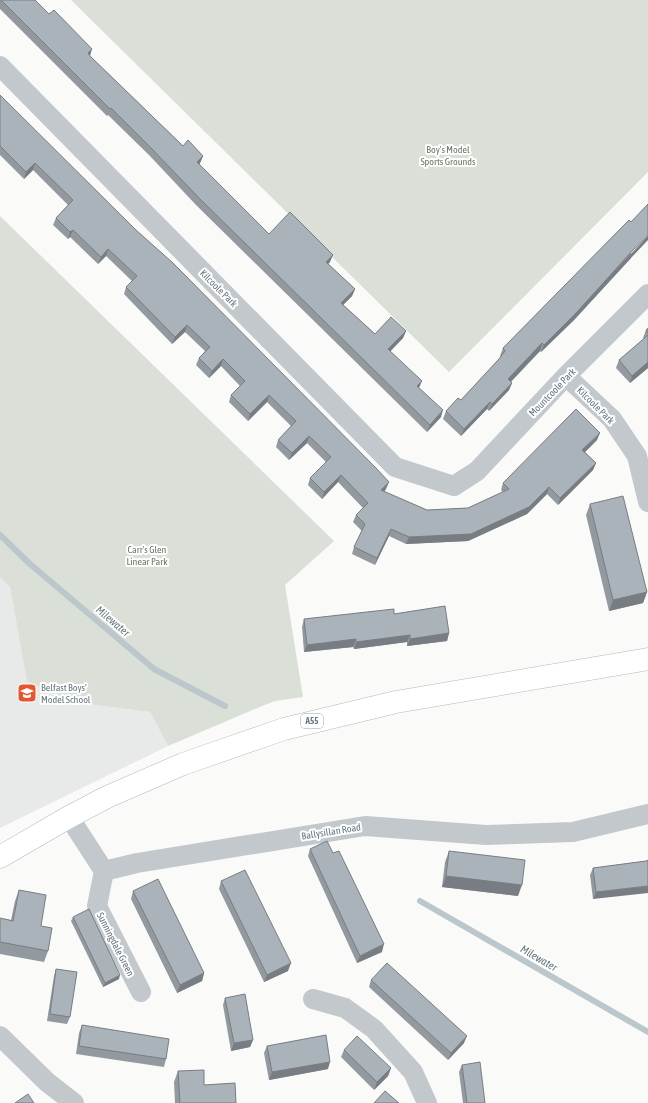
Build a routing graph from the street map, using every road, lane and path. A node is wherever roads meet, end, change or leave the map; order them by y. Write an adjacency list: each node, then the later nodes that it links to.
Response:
1 (0, 66): 4 (street, Kilcoole Park)
2 (648, 294): 3 (street, Mountcoole Park)
3 (566, 376): 4 (street, Mountcoole Park); 5 (street, Kilcoole Park)
4 (454, 486)
5 (648, 502)
6 (648, 659): 8 (highway, A55)
7 (648, 814): 10 (street, Ballysillan Road)
8 (69, 817): 9 (highway, A55); 10 (street)
9 (0, 857)
10 (104, 871): 11 (street, Sunningdale Green)
11 (141, 992)
12 (313, 999): 15 (street)
13 (0, 1036): 14 (street)
14 (74, 1103)
15 (427, 1103)

